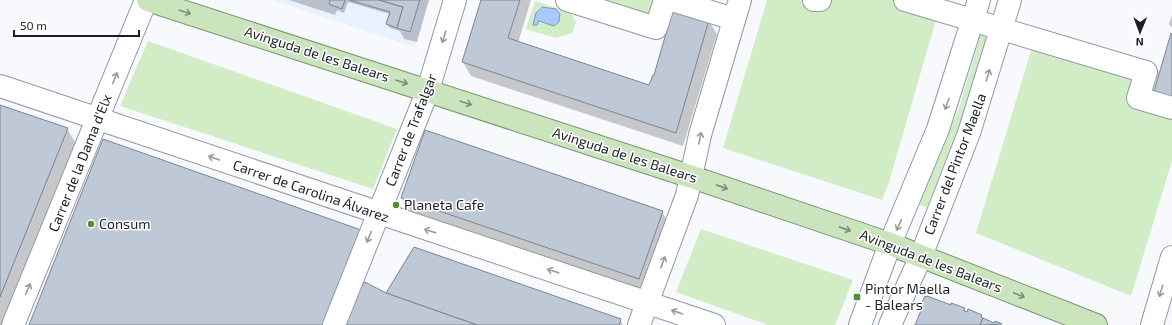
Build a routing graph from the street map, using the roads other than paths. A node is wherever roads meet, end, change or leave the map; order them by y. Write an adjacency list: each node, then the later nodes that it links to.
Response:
1 (147, 0): 14 (main road, Avinguda de les Balears, one-way to 14); 16 (street, Carrer de la Dama d'Elx, one-way to 1)
2 (455, 0): 14 (street, Carrer de Trafalgar, one-way to 14)
3 (567, 0): 4 (street)
4 (665, 0)
5 (672, 0): 10 (street)
6 (814, 0): 7 (street)
7 (820, 0)
8 (906, 0): 11 (street)
9 (1010, 0): 12 (street, Carrer del Pintor Maella)
10 (737, 10): 17 (street, one-way to 10)
11 (976, 10): 12 (street); 19 (street, Carrer del Pintor Maella, one-way to 19)
12 (1002, 28): 15 (street); 20 (street, Carrer del Pintor Maella, one-way to 12)
13 (0, 86): 16 (street, Carrer de Carolina Álvarez)
14 (428, 90): 17 (main road, Avinguda de les Balears, one-way to 17); 18 (street, Carrer de Trafalgar)
15 (1172, 108)
16 (98, 119): 18 (street, Carrer de Carolina Álvarez, one-way to 16); 23 (street, Carrer de la Dama d'Elx, one-way to 16)
17 (692, 177): 19 (main road, Avinguda de les Balears, one-way to 19); 22 (street, one-way to 17)
18 (378, 214): 22 (street, Carrer de Carolina Álvarez, one-way to 18); 24 (street, Carrer de Trafalgar, one-way to 24)
19 (890, 244): 20 (main road, Avinguda de les Balears); 27 (street, Carrer del Pintor Maella)
20 (921, 256): 28 (street, Carrer del Pintor Maella); 29 (main road, Avinguda de les Balears, one-way to 29)
21 (1172, 257): 30 (street, one-way to 30)
22 (648, 303): 25 (street); 26 (street, Carrer de Carolina Álvarez, one-way to 22)
23 (13, 325)
24 (334, 325)
25 (639, 325)
26 (714, 325)
27 (860, 325)
28 (890, 325)
29 (1096, 325)
30 (1152, 325)

